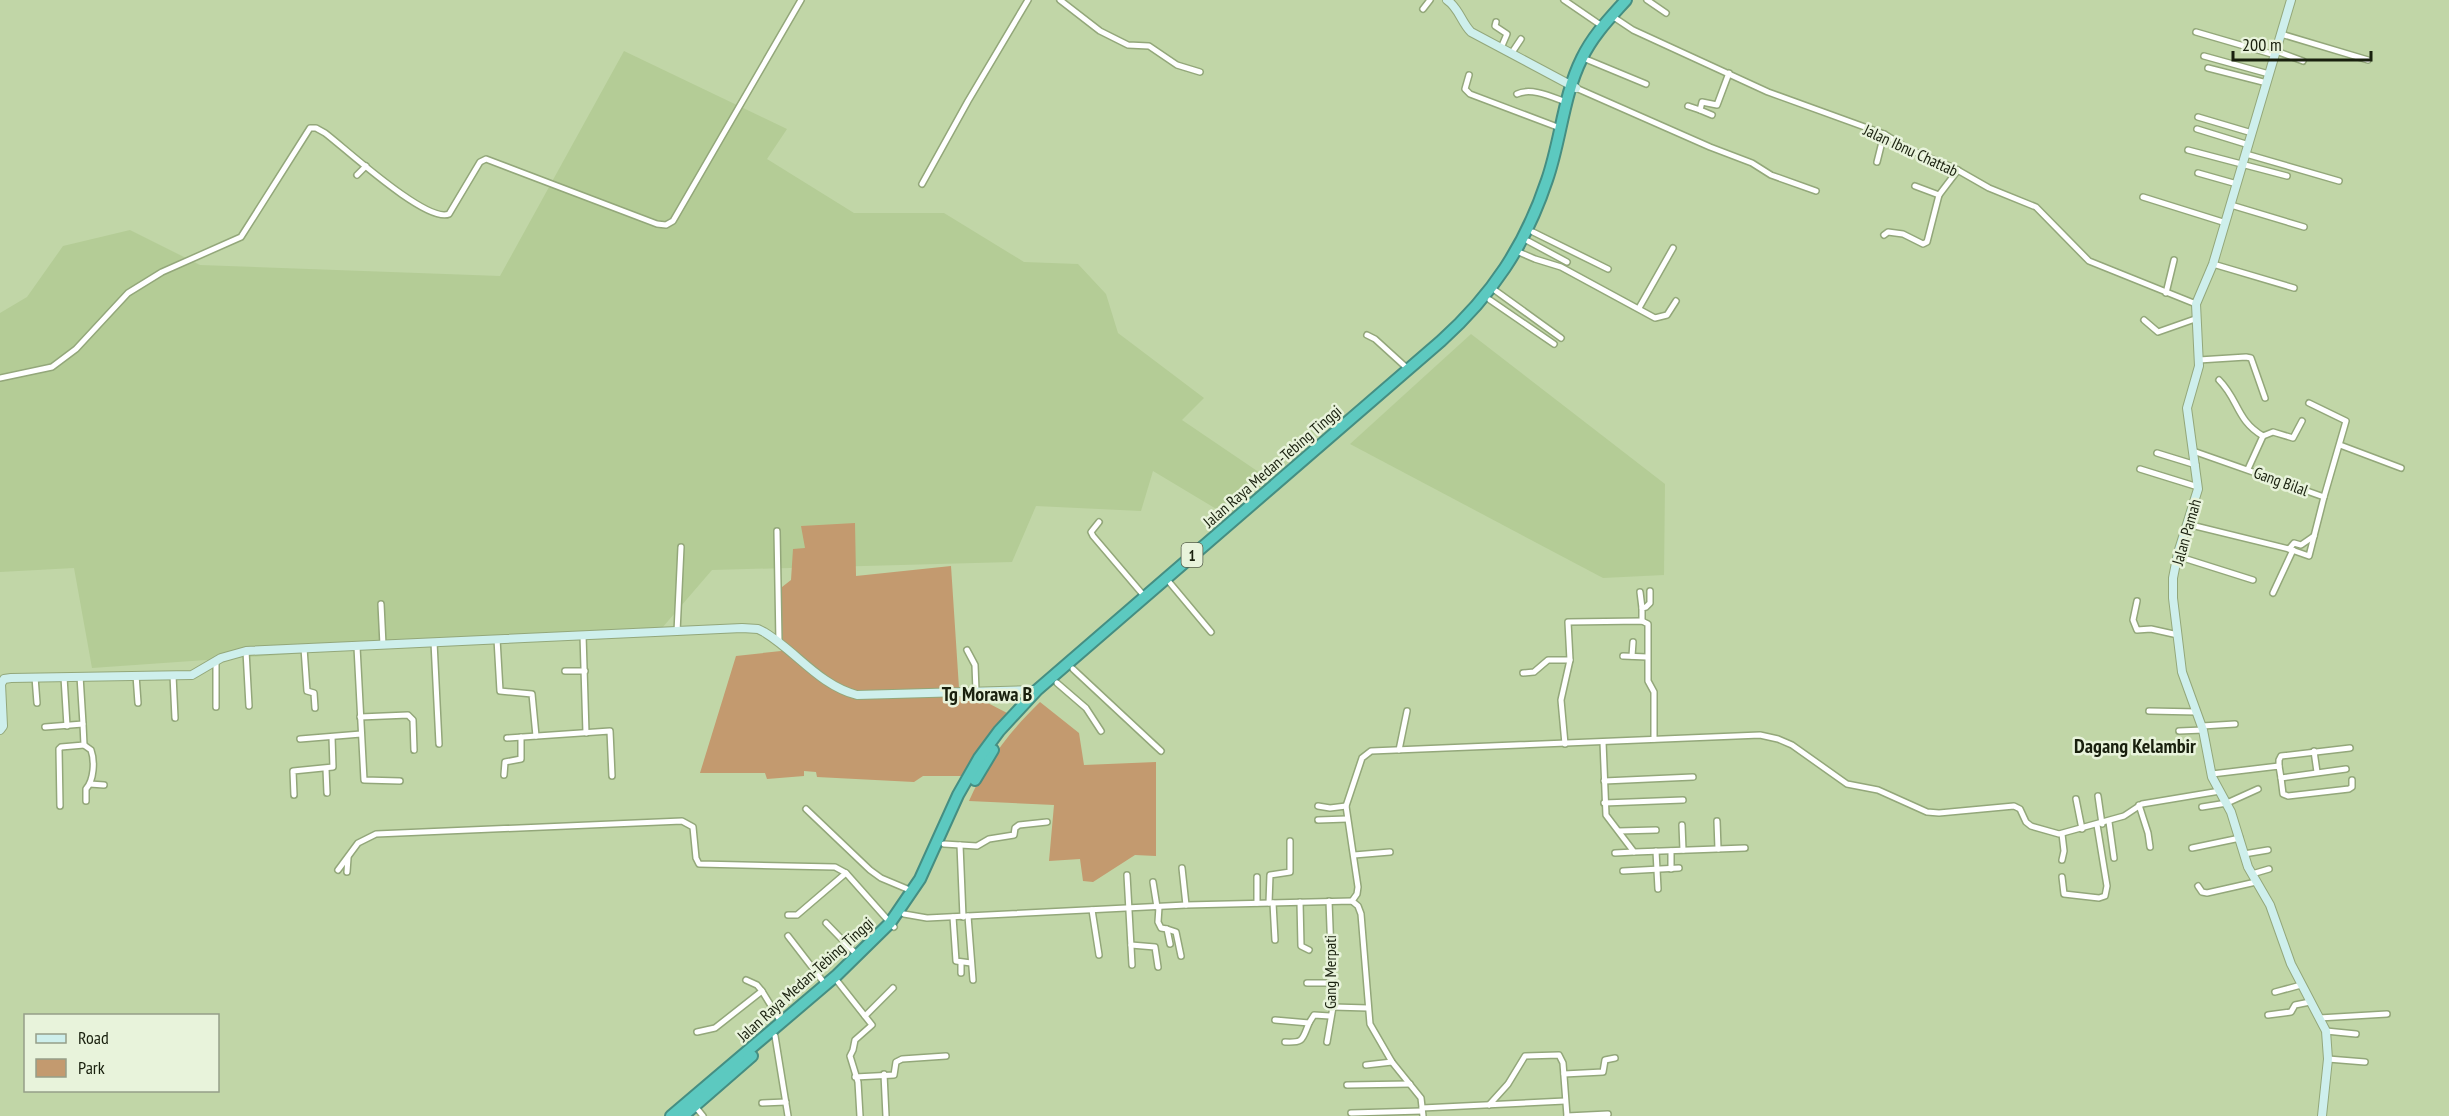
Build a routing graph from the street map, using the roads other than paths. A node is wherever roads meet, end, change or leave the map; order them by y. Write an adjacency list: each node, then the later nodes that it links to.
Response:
1 (801, 0): 50 (street)
2 (1028, 0): 56 (street)
3 (1060, 0): 26 (street)
4 (1430, 0): 10 (street)
5 (1447, 0): 18 (street)
6 (1564, 0): 14 (street)
7 (1647, 0): 11 (street)
8 (2291, 0): 16 (street, Jalan Pamah)
9 (1626, 1): 12 (highway, Jalan Raya Medan-Tebing Tinggi / 1)
10 (1423, 9)
11 (1666, 13)
12 (1614, 17): 14 (highway, Jalan Raya Medan-Tebing Tinggi / 1); 22 (highway, Jalan Raya Medan-Tebing Tinggi / 1); 27 (street, Jalan Ibnu Chattab)
13 (1496, 22): 18 (street)
14 (1602, 26): 32 (highway, Jalan Raya Medan-Tebing Tinggi / 1)
15 (2196, 32): 19 (street)
16 (2281, 34): 19 (street, Jalan Pamah); 23 (street)
17 (1521, 39): 20 (street)
18 (1502, 48): 20 (street)
19 (2276, 53): 24 (street); 28 (street, Jalan Pamah)
20 (1511, 54): 32 (street)
21 (2204, 56): 28 (street)
22 (1588, 60): 31 (street); 32 (highway, Jalan Raya Medan-Tebing Tinggi / 1)
23 (2368, 60)
24 (2303, 61)
25 (2208, 68): 30 (street)
26 (1200, 72)
27 (1729, 74): 36 (street); 42 (street, Jalan Ibnu Chattab)
28 (2269, 74): 30 (street, Jalan Pamah)
29 (1469, 75): 39 (street)
30 (2267, 83): 41 (street, Jalan Pamah)
31 (1646, 84)
32 (1574, 87): 34 (highway, Jalan Raya Medan-Tebing Tinggi / 1); 59 (street); 66 (highway, Jalan Raya Medan-Tebing Tinggi / 1)
33 (1517, 94): 34 (street)
34 (1567, 102): 39 (highway, Jalan Raya Medan-Tebing Tinggi / 1)
35 (1688, 106): 36 (street)
36 (1700, 110): 37 (street)
37 (1712, 115)
38 (2198, 117): 41 (street)
39 (1561, 128): 85 (highway, Jalan Raya Medan-Tebing Tinggi / 1)
40 (2197, 129): 45 (street)
41 (2252, 133): 45 (street, Jalan Pamah)
42 (1884, 134): 43 (street, Jalan Ibnu Chattab); 44 (street)
43 (1892, 138): 44 (street); 51 (street, Jalan Ibnu Chattab)
44 (1882, 143): 48 (street)
45 (2249, 145): 47 (street, Jalan Pamah)
46 (2188, 150): 49 (street)
47 (2246, 154): 49 (street, Jalan Pamah); 55 (street)
48 (1877, 162)
49 (2243, 164): 54 (street); 57 (street, Jalan Pamah)
50 (366, 166): 53 (street); 86 (street)
51 (1958, 170): 60 (street); 74 (street, Jalan Ibnu Chattab)
52 (2198, 172): 57 (street)
53 (357, 175)
54 (2287, 176)
55 (2339, 181)
56 (922, 184)
57 (2237, 184): 62 (street, Jalan Pamah)
58 (1915, 186): 60 (street)
59 (1816, 190)
60 (1939, 195): 65 (street)
61 (2143, 196): 63 (street)
62 (2231, 205): 63 (street, Jalan Pamah); 64 (street)
63 (2226, 223): 71 (street, Jalan Pamah)
64 (2304, 227)
65 (1884, 235)
66 (1531, 236): 68 (highway, Jalan Raya Medan-Tebing Tinggi / 1); 70 (street); 72 (street)
67 (1673, 248): 78 (street)
68 (1521, 253): 75 (highway, Jalan Raya Medan-Tebing Tinggi / 1); 78 (street)
69 (2174, 261): 74 (street)
70 (1567, 262)
71 (2213, 264): 73 (street); 77 (street, Jalan Pamah)
72 (1608, 269)
73 (2294, 288)
74 (2166, 293): 77 (street, Jalan Ibnu Chattab)
75 (1493, 296): 82 (street); 83 (street); 109 (highway, Jalan Raya Medan-Tebing Tinggi / 1)
76 (1676, 301): 78 (street)
77 (2196, 304): 79 (street, Jalan Pamah)
78 (1639, 309)
79 (2195, 319): 80 (street); 84 (street, Jalan Pamah)
80 (2144, 320)
81 (1367, 335): 85 (street)
82 (1561, 338)
83 (1554, 344)
84 (2199, 360): 88 (street); 93 (street, Jalan Pamah)
85 (1408, 369): 113 (highway, Jalan Raya Medan-Tebing Tinggi / 1)
86 (0, 378)
87 (2219, 380): 91 (street)
88 (2265, 398)
89 (2309, 403): 92 (street, Gang Bilal)
90 (2302, 421): 91 (street)
91 (2263, 436): 98 (street)
92 (2340, 445): 96 (street); 100 (street, Gang Bilal)
93 (2193, 451): 95 (street, Jalan Pamah); 98 (street, Gang Bilal)
94 (2157, 453): 95 (street)
95 (2196, 465): 99 (street, Jalan Pamah)
96 (2401, 468)
97 (2140, 469): 99 (street)
98 (2248, 469): 100 (street, Gang Bilal)
99 (2198, 487): 102 (street, Jalan Pamah)
100 (2324, 497): 104 (street)
101 (1099, 522): 113 (street)
102 (2187, 524): 106 (street); 107 (street, Jalan Pamah)
103 (777, 531): 124 (street)
104 (2314, 536): 106 (street); 106 (street)
105 (681, 547): 118 (street)
106 (2291, 549): 112 (street)
107 (2177, 556): 108 (street); 121 (street, Jalan Pamah)
108 (2253, 580)
109 (1170, 583): 119 (street); 136 (highway, Jalan Raya Medan-Tebing Tinggi / 1)
110 (1650, 591): 116 (street)
111 (1640, 592): 116 (street)
112 (2273, 593)
113 (1145, 597): 147 (highway, Jalan Raya Medan-Tebing Tinggi / 1)
114 (2137, 601): 121 (street)
115 (381, 604): 126 (street)
116 (1642, 609): 117 (street)
117 (1642, 621): 133 (street); 134 (street)
118 (677, 632): 120 (street); 124 (street)
119 (1212, 633)
120 (583, 635): 122 (street); 138 (street)
121 (2178, 635): 156 (street, Jalan Pamah)
122 (497, 639): 123 (street); 169 (street)
123 (435, 642): 126 (street); 176 (street)
124 (779, 642): 148 (street)
125 (1632, 642): 132 (street)
126 (383, 645): 127 (street)
127 (357, 646): 128 (street); 157 (street)
128 (304, 648): 130 (street); 153 (street)
129 (967, 650): 148 (street)
130 (246, 651): 135 (street); 151 (street)
131 (1623, 656): 132 (street)
132 (1632, 656): 133 (street)
133 (1647, 657): 174 (street)
134 (1570, 660): 139 (street); 177 (street)
135 (216, 662): 141 (street); 152 (street)
136 (1073, 669): 146 (highway, Jalan Raya Medan-Tebing Tinggi / 1); 182 (street)
137 (565, 671): 138 (street)
138 (585, 671): 167 (street)
139 (1524, 673)
140 (136, 675): 141 (street); 144 (street); 150 (street)
141 (173, 675): 158 (street)
142 (2, 676): 145 (street); 164 (street)
143 (64, 676): 144 (street); 145 (street); 161 (street)
144 (80, 676): 159 (street)
145 (35, 677): 149 (street)
146 (1056, 683): 165 (street); 227 (highway, Jalan Raya Medan-Tebing Tinggi / 1)
147 (1037, 690): 148 (street); 262 (highway, Jalan Raya Medan-Tebing Tinggi / 1)
148 (976, 691)
149 (37, 703)
150 (138, 704)
151 (249, 706)
152 (216, 707)
153 (315, 708)
154 (1407, 711): 181 (street)
155 (2148, 711): 156 (street)
156 (2197, 713): 163 (street, Jalan Pamah)
157 (360, 717): 168 (street); 180 (street)
158 (176, 718)
159 (83, 724): 161 (street); 178 (street)
160 (2235, 724): 163 (street)
161 (67, 726): 162 (street)
162 (45, 727)
163 (2202, 728): 166 (street); 188 (street, Jalan Pamah)
164 (0, 730)
165 (1101, 731)
166 (2179, 731)
167 (586, 733): 169 (street); 190 (street)
168 (361, 734): 170 (street); 194 (street)
169 (536, 736): 171 (street)
170 (332, 737): 173 (street); 185 (street)
171 (521, 737): 172 (street); 189 (street)
172 (507, 738)
173 (300, 739)
174 (1654, 740): 175 (street); 224 (street)
175 (1603, 742): 177 (street); 195 (street)
176 (439, 744)
177 (1565, 744): 181 (street)
178 (84, 745): 196 (street); 209 (street)
179 (2350, 748): 183 (street)
180 (414, 750)
181 (1399, 750): 211 (street)
182 (1161, 751)
183 (2314, 751): 184 (street); 187 (street)
184 (2279, 766): 188 (street); 192 (street)
185 (326, 769): 200 (street); 201 (street)
186 (2346, 769): 187 (street)
187 (2317, 772): 192 (street)
188 (2212, 774): 199 (street, Jalan Pamah)
189 (504, 775)
190 (612, 776)
191 (1693, 777): 195 (street)
192 (2281, 778): 193 (street)
193 (2352, 780)
194 (400, 781)
195 (1604, 781): 206 (street)
196 (90, 784): 197 (street); 205 (street)
197 (104, 785)
198 (2258, 789): 207 (street)
199 (2220, 791): 207 (street, Jalan Pamah); 208 (street)
200 (327, 793)
201 (294, 795)
202 (2098, 795): 219 (street)
203 (2076, 799): 221 (street)
204 (1683, 800): 206 (street)
205 (86, 801)
206 (1604, 803): 223 (street)
207 (2227, 803): 212 (street); 225 (street, Jalan Pamah)
208 (2139, 805): 218 (street); 229 (street)
209 (60, 806)
210 (1317, 806): 211 (street)
211 (1346, 806): 214 (street)
212 (2202, 807)
213 (806, 808): 262 (street)
214 (1347, 819): 215 (street); 241 (street)
215 (1318, 820)
216 (1717, 821): 232 (street)
217 (1047, 822): 228 (street)
218 (2109, 822): 219 (street); 243 (street)
219 (2100, 824): 221 (street); 257 (street)
220 (1682, 825): 233 (street)
221 (2082, 829): 224 (street)
222 (1656, 830): 223 (street)
223 (1619, 831): 237 (street)
224 (2062, 834): 244 (street)
225 (2241, 838): 231 (street); 240 (street, Jalan Pamah)
226 (1290, 841): 267 (street)
227 (944, 844): 228 (street); 272 (highway, Jalan Raya Medan-Tebing Tinggi / 1)
228 (960, 845): 275 (street)
229 (2150, 847)
230 (1744, 848): 232 (street)
231 (2192, 848)
232 (1718, 849): 233 (street)
233 (1683, 850): 235 (street)
234 (2268, 850): 240 (street)
235 (1671, 851): 238 (street); 247 (street)
236 (1390, 852): 241 (street)
237 (1634, 852): 238 (street); 239 (street)
238 (1656, 852): 250 (street)
239 (1615, 853)
240 (2244, 854): 254 (street, Jalan Pamah)
241 (1354, 855): 264 (street)
242 (348, 856): 249 (street); 252 (street); 253 (street)
243 (2114, 858)
244 (2062, 860)
245 (1182, 868): 268 (street)
246 (1679, 868): 247 (street)
247 (1671, 869): 250 (street)
248 (2269, 869): 254 (street)
249 (338, 870)
250 (1657, 870): 251 (street); 261 (street)
251 (1623, 871)
252 (346, 872)
253 (846, 873): 273 (street); 277 (street)
254 (2252, 874): 259 (street, Jalan Pamah)
255 (1127, 875): 270 (street)
256 (1257, 877): 266 (street)
257 (2062, 877)
258 (1153, 882): 269 (street)
259 (2256, 882): 260 (street); 298 (street, Jalan Pamah)
260 (2198, 886)
261 (1658, 889)
262 (912, 891): 277 (highway, Jalan Raya Medan-Tebing Tinggi / 1)
263 (1329, 901): 264 (street); 265 (street); 296 (street, Gang Merpati)
264 (1352, 901): 304 (street)
265 (1300, 902): 267 (street); 283 (street)
266 (1257, 903): 267 (street); 268 (street)
267 (1271, 903): 280 (street)
268 (1186, 905): 269 (street)
269 (1158, 907): 270 (street); 278 (street)
270 (1128, 908): 271 (street); 281 (street)
271 (1092, 910): 275 (street); 284 (street)
272 (904, 914): 274 (street); 277 (highway, Jalan Raya Medan-Tebing Tinggi / 1)
273 (788, 915)
274 (953, 917): 275 (street); 287 (street)
275 (965, 917): 288 (street)
276 (826, 923): 285 (street)
277 (892, 925): 285 (highway, Jalan Raya Medan-Tebing Tinggi / 1); 294 (highway, Jalan Raya Medan-Tebing Tinggi / 1)
278 (1167, 929): 282 (street); 286 (street)
279 (788, 936): 297 (street)
280 (1275, 940)
281 (1131, 945): 289 (street); 290 (street)
282 (1170, 945)
283 (1309, 950)
284 (1099, 955)
285 (858, 956): 297 (highway, Jalan Raya Medan-Tebing Tinggi / 1)
286 (1181, 956)
287 (960, 963): 288 (street); 291 (street)
288 (971, 963): 293 (street)
289 (1132, 965)
290 (1158, 967)
291 (961, 973)
292 (746, 980): 300 (street)
293 (973, 980)
294 (838, 982): 307 (street); 316 (highway, Jalan Raya Medan-Tebing Tinggi / 1)
295 (1307, 983): 296 (street)
296 (1332, 983): 303 (street, Gang Merpati)
297 (825, 985): 311 (highway, Jalan Raya Medan-Tebing Tinggi / 1)
298 (2301, 985): 301 (street); 302 (street, Jalan Pamah)
299 (893, 988): 307 (street)
300 (762, 991): 311 (street); 314 (street)
301 (2275, 992)
302 (2310, 1002): 306 (street); 309 (street, Jalan Pamah)
303 (1333, 1007): 304 (street); 308 (street, Gang Merpati)
304 (1368, 1008): 322 (street)
305 (2387, 1014): 309 (street)
306 (2268, 1015)
307 (865, 1016): 327 (street)
308 (1330, 1016): 312 (street); 318 (street, Gang Merpati)
309 (2319, 1018): 313 (street, Jalan Pamah)
310 (1275, 1020): 312 (street)
311 (781, 1022): 329 (highway, Jalan Raya Medan-Tebing Tinggi / 1)
312 (1309, 1023): 317 (street)
313 (2326, 1031): 315 (street); 321 (street)
314 (697, 1032)
315 (2356, 1034)
316 (775, 1036): 329 (highway, Jalan Raya Medan-Tebing Tinggi / 1); 332 (street)
317 (1285, 1042)
318 (1327, 1042)
319 (946, 1056): 325 (street)
320 (1615, 1058): 326 (street)
321 (2328, 1059): 323 (street); 346 (street)
322 (1392, 1062): 324 (street); 328 (street)
323 (2366, 1062)
324 (1366, 1065)
325 (884, 1074): 327 (street); 344 (street)
326 (1564, 1074): 331 (street); 334 (street)
327 (855, 1077): 343 (street)
328 (1410, 1084): 330 (street); 336 (street)
329 (712, 1085): 335 (highway, Jalan Raya Medan-Tebing Tinggi / 1); 339 (highway, Jalan Raya Medan-Tebing Tinggi / 1)
330 (1347, 1085)
331 (1565, 1101): 334 (street); 345 (street)
332 (786, 1102): 333 (street); 342 (street)
333 (762, 1103)
334 (1489, 1105): 336 (street)
335 (695, 1106): 340 (highway, Jalan Raya Medan-Tebing Tinggi / 1); 341 (street)
336 (1422, 1112): 337 (street)
337 (1351, 1113)
338 (1608, 1114): 345 (street)
339 (672, 1116)
340 (683, 1116)
341 (703, 1116)
342 (788, 1116)
343 (860, 1116)
344 (886, 1116)
345 (1567, 1116)
346 (2322, 1116)

